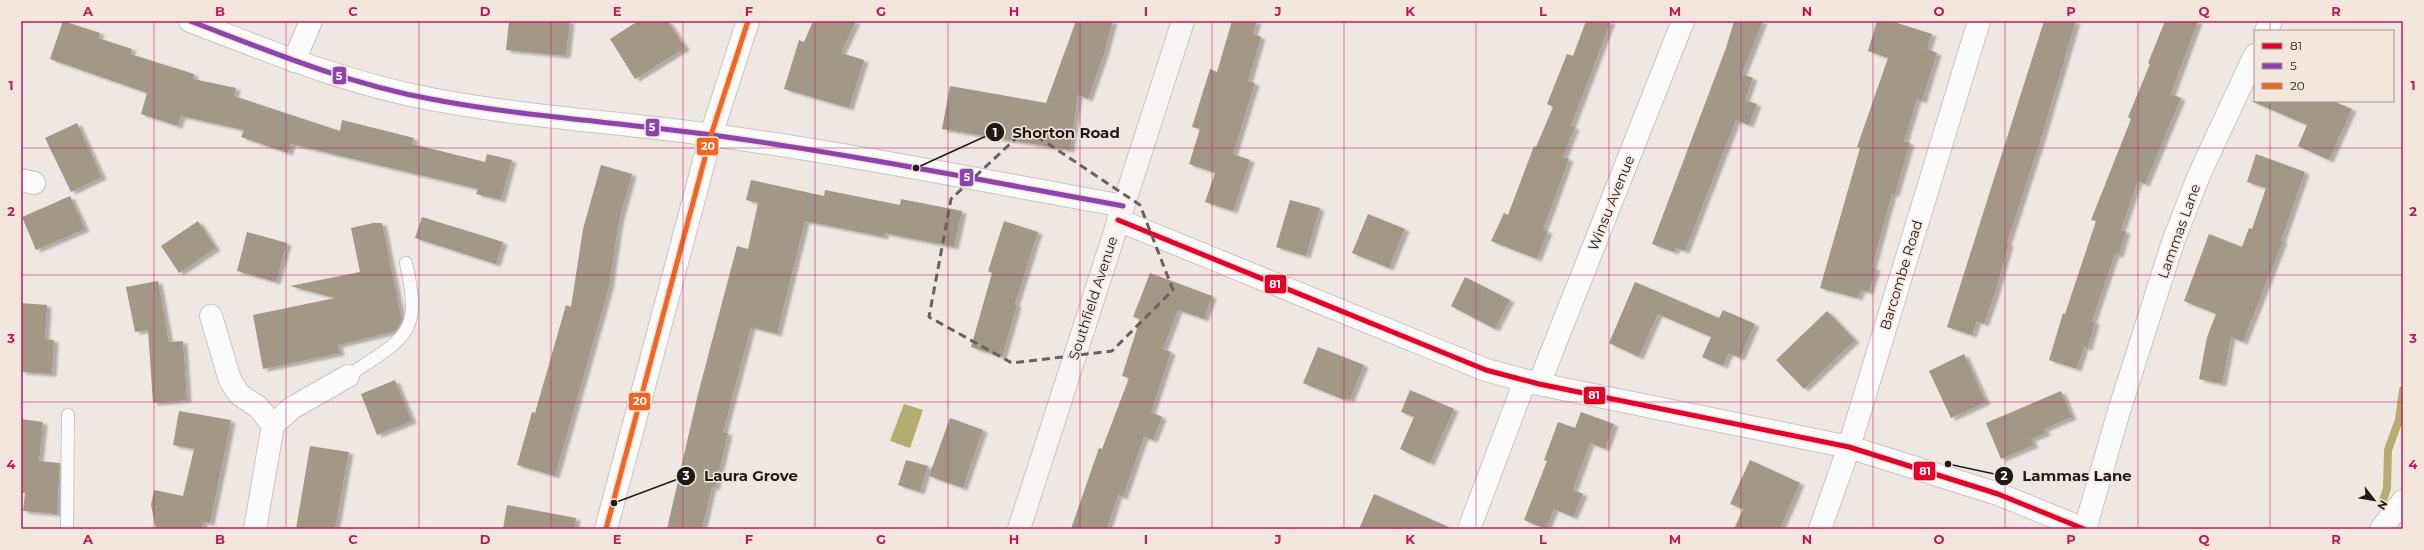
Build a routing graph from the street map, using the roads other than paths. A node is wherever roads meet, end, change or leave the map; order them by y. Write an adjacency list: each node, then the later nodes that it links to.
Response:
1 (190, 21): 8 (street)
2 (311, 21): 8 (street)
3 (748, 21): 9 (street)
4 (1183, 21): 10 (street, Southfield Avenue)
5 (1682, 21): 14 (street, Winsu Avenue)
6 (1979, 21): 17 (street, Barcombe Road)
7 (2254, 57): 25 (street, Lammas Lane)
8 (294, 61): 9 (street)
9 (711, 135): 10 (street); 21 (street)
10 (1121, 213): 14 (street); 22 (street, Southfield Avenue)
11 (406, 263): 13 (lane)
12 (211, 316): 16 (street)
13 (348, 376): 16 (street)
14 (1532, 382): 17 (street); 23 (street, Winsu Avenue)
15 (68, 415): 19 (lane)
16 (273, 425): 20 (street)
17 (1849, 447): 24 (street, Barcombe Road); 25 (street)
18 (2403, 502): 26 (street)
19 (67, 529)
20 (255, 529)
21 (606, 529)
22 (1019, 529)
23 (1469, 529)
24 (1820, 529)
25 (2084, 529)
26 (2381, 529)

